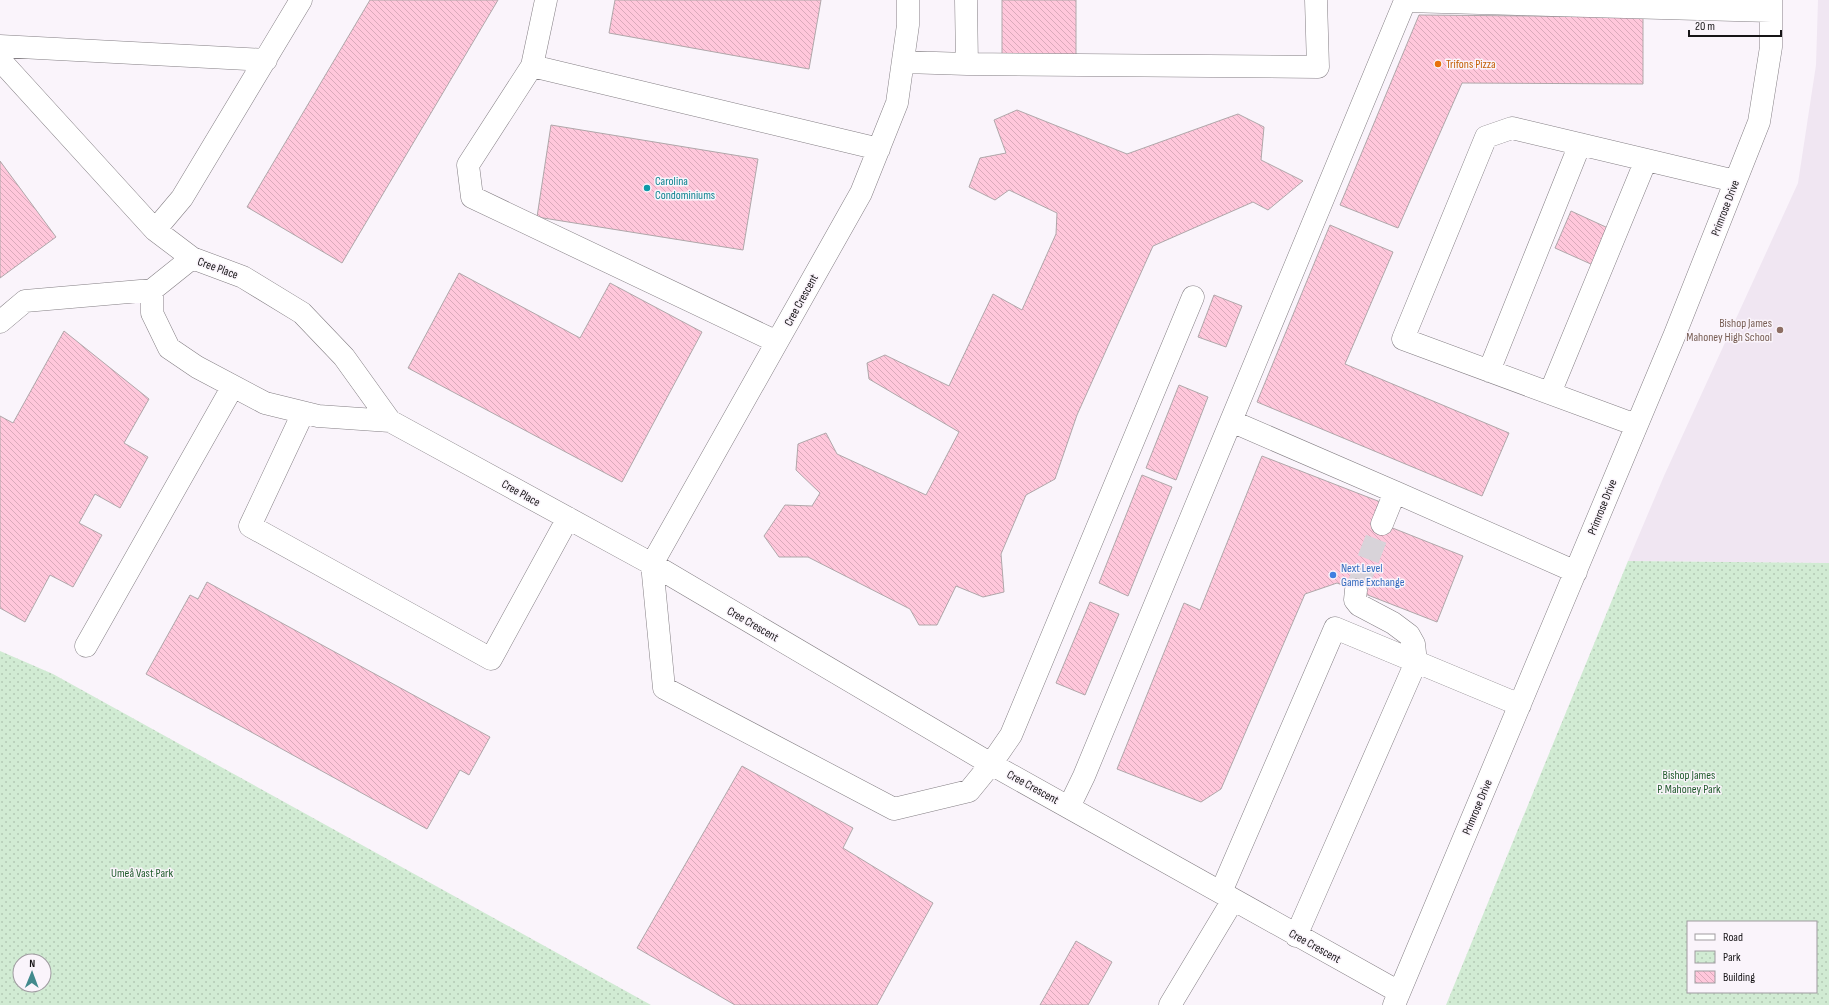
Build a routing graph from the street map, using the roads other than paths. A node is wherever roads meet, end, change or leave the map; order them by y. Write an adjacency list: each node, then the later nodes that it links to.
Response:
1 (301, 0): 11 (street)
2 (546, 0): 14 (street)
3 (908, 0): 12 (street, Cree Crescent)
4 (966, 0): 13 (street)
5 (1316, 0): 13 (street)
6 (1401, 0): 7 (street); 30 (street)
7 (1658, 4): 8 (street)
8 (1771, 5): 18 (street, Primrose Drive)
9 (0, 46): 11 (street)
10 (0, 60): 19 (street)
11 (266, 60): 19 (street)
12 (904, 62): 13 (street); 16 (street, Cree Crescent)
13 (967, 64)
14 (532, 66): 16 (street); 24 (street)
15 (1580, 144): 17 (street); 25 (street); 25 (street)
16 (879, 148): 24 (street, Cree Crescent)
17 (1646, 160): 18 (street); 27 (street)
18 (1735, 181): 31 (street, Primrose Drive)
19 (155, 230): 20 (street)
20 (192, 258): 21 (street, Cree Place); 29 (street, Cree Place)
21 (152, 290): 23 (street); 26 (street, Cree Place)
22 (1193, 297): 41 (street)
23 (0, 322)
24 (777, 342): 35 (street, Cree Crescent)
25 (1489, 371): 27 (street)
26 (233, 386): 28 (street, Cree Place); 38 (street)
27 (1550, 393): 31 (street)
28 (303, 413): 29 (street, Cree Place); 33 (street)
29 (390, 420): 33 (street, Cree Place)
30 (1231, 421): 32 (street); 42 (street)
31 (1636, 425): 36 (street, Primrose Drive)
32 (1395, 492): 34 (street); 36 (street)
33 (568, 518): 35 (street, Cree Place)
34 (1382, 524)
35 (652, 564): 41 (street, Cree Crescent); 41 (street)
36 (1576, 572): 40 (street, Primrose Drive)
37 (1356, 590): 39 (street)
38 (86, 646)
39 (1416, 662): 40 (street); 43 (street); 44 (street)
40 (1520, 705): 45 (street, Primrose Drive)
41 (991, 764): 42 (street, Cree Crescent)
42 (1069, 807): 43 (street, Cree Crescent)
43 (1227, 896): 44 (street, Cree Crescent); 46 (street)
44 (1296, 936): 45 (street, Cree Crescent)
45 (1396, 999)
46 (1170, 1005)

